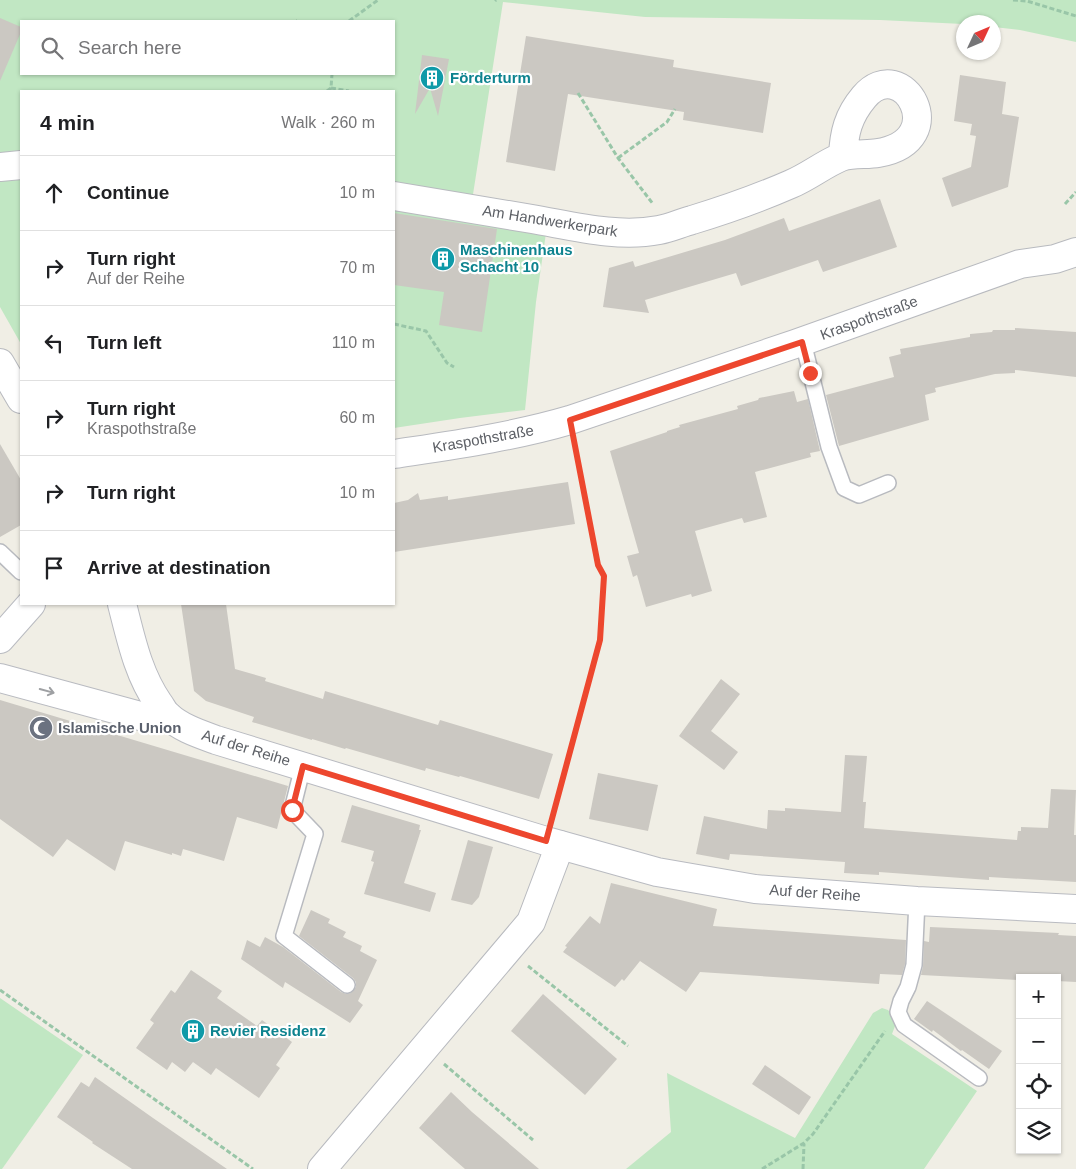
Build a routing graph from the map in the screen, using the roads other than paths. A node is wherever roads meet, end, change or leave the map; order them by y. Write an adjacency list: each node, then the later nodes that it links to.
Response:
1 (843, 156): 4 (street, Am Handwerkerpark)
2 (20, 164): 3 (street)
3 (0, 167)
4 (395, 196)
5 (1069, 260): 6 (street, Kraspothstraße)
6 (802, 342): 9 (street, Kraspothstraße); 10 (lane)
7 (0, 363): 8 (street)
8 (20, 397)
9 (395, 454)
10 (888, 483)
11 (0, 552): 12 (lane)
12 (20, 571)
13 (29, 605): 15 (street)
14 (122, 605): 17 (street, Auf der Reihe)
15 (0, 639)
16 (0, 678): 17 (street, one-way to 17)
17 (168, 716): 18 (street, Auf der Reihe)
18 (303, 766): 19 (street, Auf der Reihe); 22 (lane)
19 (553, 843): 20 (street, Auf der Reihe); 24 (street)
20 (917, 901): 21 (street, Auf der Reihe); 23 (lane)
21 (1076, 908)
22 (348, 985)
23 (979, 1078)
24 (322, 1169)

